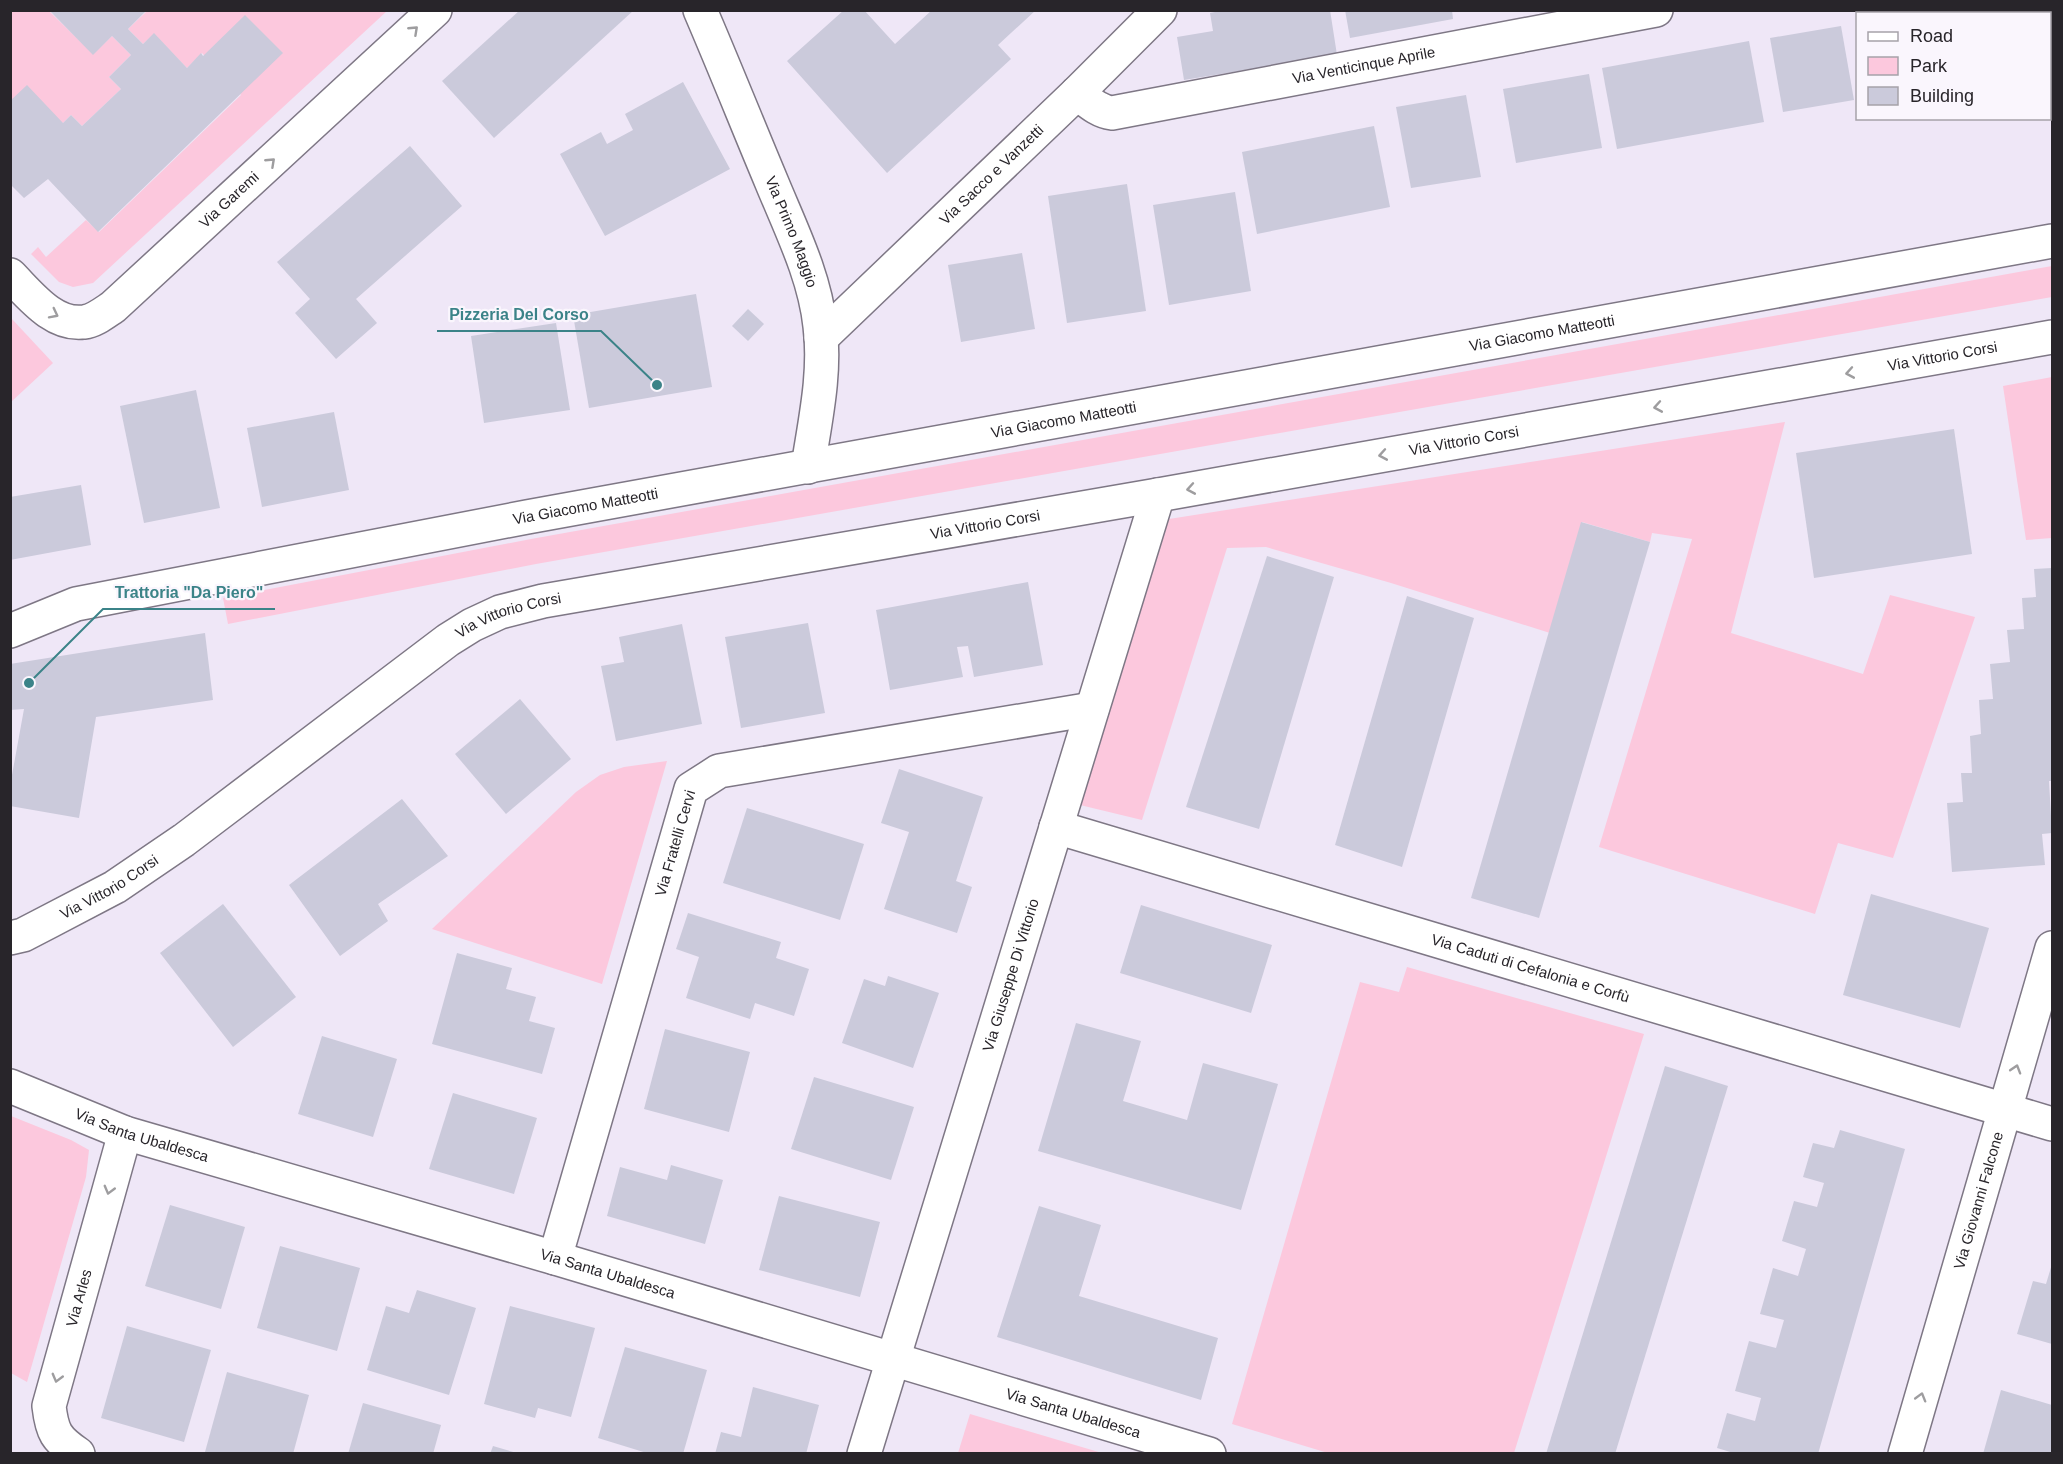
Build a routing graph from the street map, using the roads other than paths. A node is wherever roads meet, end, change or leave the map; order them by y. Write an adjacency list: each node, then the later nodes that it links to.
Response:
1 (435, 10): 7 (street, Via Garemi, one-way to 1)
2 (700, 10): 8 (street, Via Primo Maggio)
3 (1160, 10): 5 (street, Via Sacco e Vanzetti)
4 (1656, 10): 5 (street, Via Venticinque Aprile)
5 (1077, 93): 8 (street, Via Sacco e Vanzetti)
6 (2052, 241): 10 (street, Via Giacomo Matteotti)
7 (10, 276)
8 (821, 338): 10 (street, Via Primo Maggio)
9 (2052, 338): 11 (street, Via Vittorio Corsi, one-way to 11)
10 (808, 466): 12 (street, Via Giacomo Matteotti)
11 (1158, 495): 15 (street, Via Giuseppe Di Vittorio); 17 (street, Via Vittorio Corsi)
12 (76, 604): 13 (street); 14 (street)
13 (10, 610)
14 (10, 631)
15 (1092, 710): 16 (street, Via Giuseppe Di Vittorio); 23 (street, Via Fratelli Cervi)
16 (1056, 827): 20 (street, Via Caduti di Cefalonia e Corfù); 24 (street, Via Giuseppe Di Vittorio)
17 (10, 938)
18 (2052, 948): 20 (street, Via Giovanni Falcone, one-way to 18)
19 (10, 1086): 22 (street, Via Santa Ubaldesca)
20 (2004, 1108): 21 (street, Via Caduti di Cefalonia e Corfù); 28 (street, Via Giovanni Falcone, one-way to 20)
21 (2052, 1124)
22 (124, 1133): 23 (street, Via Santa Ubaldesca); 25 (street, Via Arles, one-way to 25)
23 (555, 1258): 24 (street, Via Santa Ubaldesca)
24 (893, 1359): 26 (street, Via Giuseppe Di Vittorio); 27 (street, Via Santa Ubaldesca)
25 (78, 1454)
26 (864, 1454)
27 (1209, 1454)
28 (1905, 1454)

